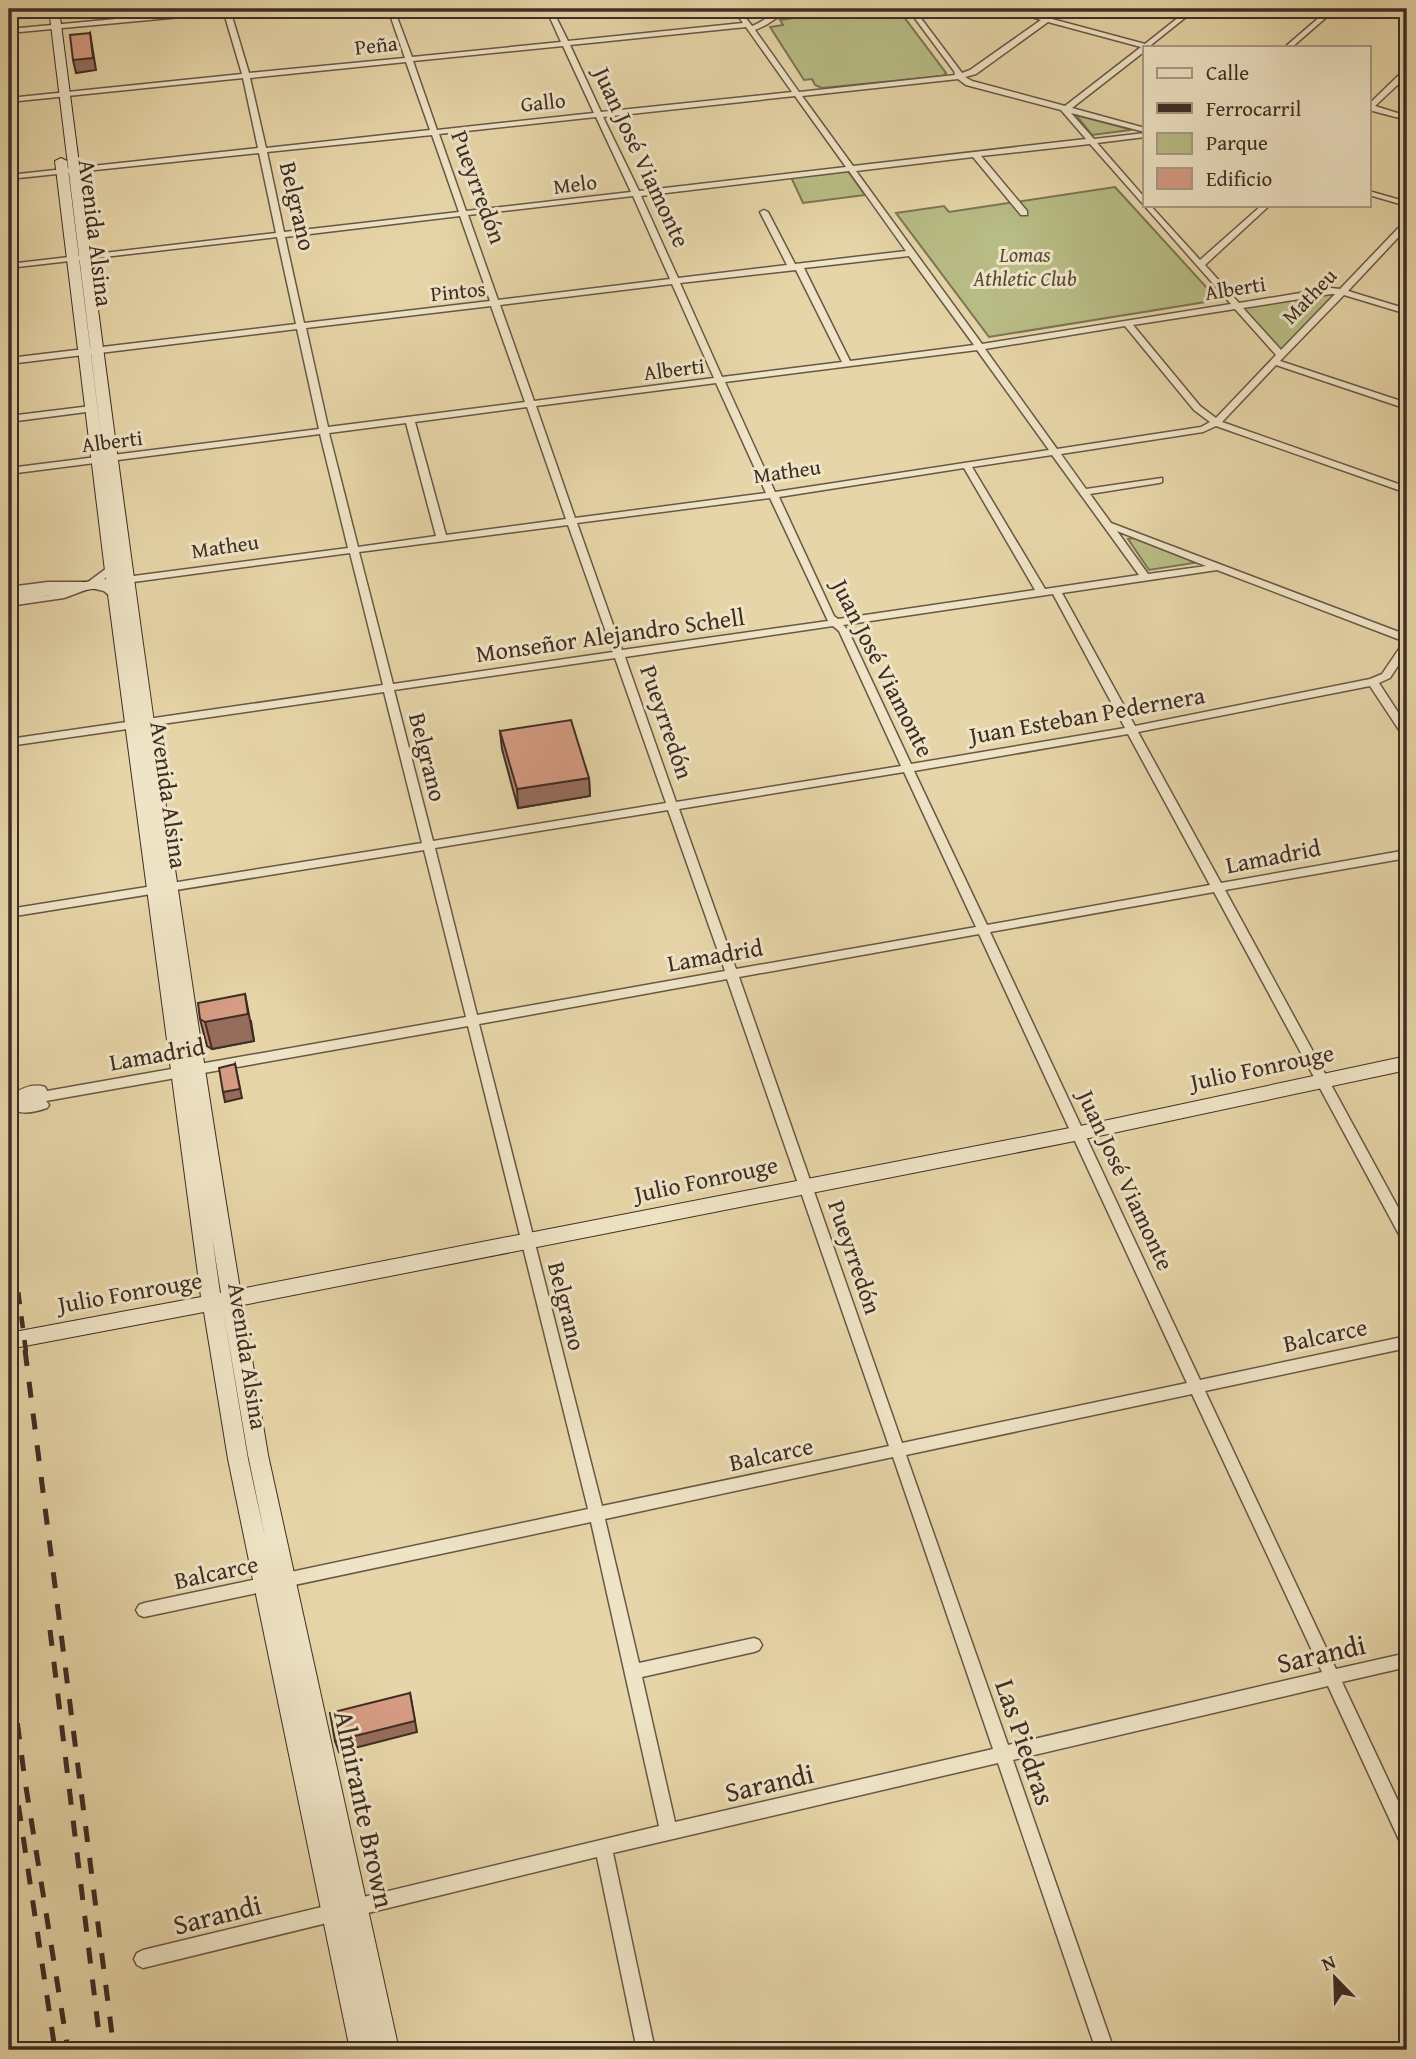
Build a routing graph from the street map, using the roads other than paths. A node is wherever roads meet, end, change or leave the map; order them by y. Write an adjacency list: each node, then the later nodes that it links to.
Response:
1 (43, 9): 17 (main road, Avenida Alsina)
2 (54, 9): 17 (main road, Avenida Alsina)
3 (246, 9): 14 (street)
4 (391, 9): 25 (street, Pueyrredón)
5 (550, 9): 20 (street, Juan José Viamonte)
6 (736, 9): 18 (street)
7 (787, 9): 18 (street)
8 (911, 9): 29 (street)
9 (1009, 9): 16 (street)
10 (1060, 9): 16 (street, Gallo)
11 (1193, 9): 22 (street)
12 (1333, 9): 23 (street)
13 (1371, 9): 15 (street)
14 (227, 10): 17 (street); 28 (street, Belgrano)
15 (1407, 18)
16 (1046, 19): 21 (street); 29 (street, Gallo)
17 (50, 27): 19 (street); 26 (main road, Avenida Alsina); 30 (main road, Avenida Alsina)
18 (748, 27): 20 (street, Peña); 31 (street)
19 (9, 31)
20 (565, 43): 25 (street, Peña); 36 (street, Juan José Viamonte)
21 (1143, 46)
22 (1148, 46)
23 (1289, 46)
24 (1143, 50): 35 (street)
25 (409, 59): 28 (street, Peña); 39 (street, Pueyrredón)
26 (48, 61)
27 (1407, 72): 33 (street)
28 (246, 76): 30 (street, Peña); 42 (street, Belgrano)
29 (960, 77): 31 (street, Gallo); 35 (street)
30 (55, 91): 32 (street, Peña); 45 (main road, Avenida Alsina)
31 (795, 93): 36 (street, Gallo); 44 (street)
32 (9, 100)
33 (1370, 106)
34 (1370, 107): 37 (street)
35 (1066, 108): 38 (street); 41 (street)
36 (599, 114): 39 (street, Gallo); 48 (street, Juan José Viamonte)
37 (1407, 118)
38 (1143, 131)
39 (435, 132): 42 (street, Gallo); 55 (street, Pueyrredón)
40 (1143, 132): 41 (street, Melo)
41 (1088, 140): 43 (street, Melo); 49 (street)
42 (262, 150): 45 (street, Gallo); 57 (street, Belgrano)
43 (975, 154): 44 (street, Melo); 54 (street)
44 (850, 169): 48 (street, Melo); 58 (street)
45 (68, 171): 46 (street, Gallo); 59 (main road, Avenida Alsina)
46 (9, 177)
47 (1370, 193): 50 (street)
48 (636, 194): 55 (street, Melo); 63 (street, Juan José Viamonte)
49 (1143, 202)
50 (1407, 204)
51 (1147, 206): 60 (street)
52 (1265, 206): 60 (street)
53 (764, 212): 62 (street)
54 (1024, 213)
55 (464, 215): 57 (street, Melo); 65 (street, Pueyrredón)
56 (1407, 224): 64 (street, Matheu)
57 (282, 235): 59 (street, Melo); 69 (street, Belgrano)
58 (910, 253): 62 (street, Pintos); 70 (street)
59 (81, 258): 61 (street, Melo); 71 (main road, Avenida Alsina)
60 (1200, 265): 66 (street)
61 (9, 266)
62 (796, 267): 63 (street, Pintos); 74 (street)
63 (674, 282): 65 (street, Pintos); 75 (street, Juan José Viamonte)
64 (1343, 292): 66 (street, Alberti); 67 (street); 72 (street, Matheu)
65 (496, 304): 69 (street, Pintos); 76 (street, Pueyrredón)
66 (1236, 306): 68 (street, Alberti); 72 (street)
67 (1407, 312)
68 (1128, 323): 70 (street, Alberti); 81 (street)
69 (302, 326): 71 (street, Pintos); 82 (street, Belgrano)
70 (978, 347): 74 (street, Alberti); 83 (street)
71 (91, 351): 73 (street, Pintos); 78 (main road, Avenida Alsina); 84 (main road, Avenida Alsina)
72 (1278, 359): 77 (street); 81 (street, Matheu)
73 (9, 361)
74 (847, 363): 75 (street, Alberti)
75 (718, 381): 76 (street, Alberti); 90 (street, Juan José Viamonte)
76 (532, 405): 80 (street, Alberti); 91 (street, Pueyrredón)
77 (1407, 406)
78 (91, 409): 79 (street); 84 (main road, Avenida Alsina)
79 (9, 419)
80 (410, 420): 82 (street, Alberti); 93 (street)
81 (1216, 423): 83 (street, Matheu); 88 (street)
82 (324, 432): 84 (street, Alberti); 94 (street, Belgrano)
83 (1054, 453): 85 (street, Matheu); 89 (street)
84 (104, 459): 86 (street, Alberti); 97 (main road, Avenida Alsina)
85 (967, 466): 90 (street, Matheu); 101 (street)
86 (9, 471)
87 (1159, 480): 89 (street)
88 (1407, 490)
89 (1084, 492): 92 (street)
90 (772, 495): 91 (street, Matheu); 104 (street, Juan José Viamonte)
91 (572, 522): 93 (street, Matheu); 107 (street, Pueyrredón)
92 (1109, 525): 95 (street); 96 (street)
93 (442, 539): 94 (street, Matheu)
94 (356, 550): 97 (street, Matheu); 109 (street, Belgrano)
95 (1217, 566): 96 (street, Monseñor Alejandro Schell); 105 (street)
96 (1145, 577): 100 (street, Monseñor Alejandro Schell)
97 (116, 581): 98 (main road, Matheu); 110 (main road, Avenida Alsina)
98 (88, 585): 99 (street, Matheu); 102 (main road, Matheu); 103 (street, Matheu)
99 (9, 590)
100 (1056, 591): 101 (street, Monseñor Alejandro Schell); 111 (street)
101 (1042, 593): 104 (street, Monseñor Alejandro Schell)
102 (9, 597)
103 (9, 603)
104 (836, 624): 107 (street, Monseñor Alejandro Schell); 114 (street, Juan José Viamonte)
105 (1407, 639)
106 (1407, 645): 108 (street)
107 (620, 655): 109 (street, Monseñor Alejandro Schell); 115 (street, Pueyrredón)
108 (1373, 682): 111 (street, Juan Esteban Pedernera); 112 (street)
109 (387, 689): 110 (street, Monseñor Alejandro Schell); 116 (street, Belgrano)
110 (140, 723): 113 (street, Monseñor Alejandro Schell); 118 (main road, Avenida Alsina)
111 (1132, 730): 114 (street, Juan Esteban Pedernera); 119 (street)
112 (1407, 734)
113 (9, 743)
114 (908, 768): 115 (street, Juan Esteban Pedernera); 121 (street, Juan José Viamonte)
115 (671, 805): 116 (street, Juan Esteban Pedernera); 122 (street, Pueyrredón)
116 (427, 844): 118 (street, Juan Esteban Pedernera); 123 (street, Belgrano)
117 (1407, 854): 119 (street, Lamadrid)
118 (162, 886): 120 (street, Juan Esteban Pedernera); 125 (main road, Avenida Alsina)
119 (1218, 889): 121 (street, Lamadrid); 126 (street)
120 (9, 913)
121 (983, 930): 122 (street, Lamadrid); 128 (street, Juan José Viamonte)
122 (732, 975): 123 (street, Lamadrid); 129 (street, Pueyrredón)
123 (473, 1021): 125 (street, Lamadrid); 131 (street, Belgrano)
124 (1407, 1063): 126 (main road, Julio Fonrouge)
125 (185, 1073): 125 (street, Lamadrid); 127 (street, Lamadrid); 132 (main road, Avenida Alsina)
126 (1322, 1080): 128 (main road, Julio Fonrouge); 130 (street)
127 (31, 1100)
128 (1080, 1133): 129 (main road, Julio Fonrouge); 135 (street, Juan José Viamonte)
129 (806, 1185): 131 (main road, Julio Fonrouge); 136 (street, Pueyrredón)
130 (1407, 1236)
131 (528, 1243): 132 (main road, Julio Fonrouge); 137 (street, Belgrano)
132 (222, 1302): 133 (main road, Julio Fonrouge); 138 (main road, Avenida Alsina)
133 (12, 1340)
134 (1407, 1342): 135 (street, Balcarce)
135 (1196, 1386): 136 (street, Balcarce); 143 (street, Juan José Viamonte)
136 (897, 1451): 137 (street, Balcarce); 144 (street, Las Piedras)
137 (597, 1514): 138 (street, Balcarce); 142 (street)
138 (274, 1583): 139 (street, Balcarce); 148 (main road, Almirante Brown)
139 (144, 1610)
140 (754, 1645): 142 (street)
141 (1407, 1660): 143 (street, Sarandi)
142 (633, 1672): 145 (street)
143 (1332, 1678): 144 (street, Sarandi); 146 (street, Juan José Viamonte)
144 (1003, 1755): 145 (street, Sarandi); 153 (street, Las Piedras)
145 (669, 1832): 147 (street, Sarandi)
146 (1407, 1838)
147 (603, 1847): 148 (street, Sarandi); 152 (street)
148 (346, 1911): 149 (street, Sarandi); 150 (main road, Almirante Brown); 151 (main road, Almirante Brown)
149 (143, 1959)
150 (363, 2050)
151 (387, 2050)
152 (646, 2050)
153 (1105, 2050)

